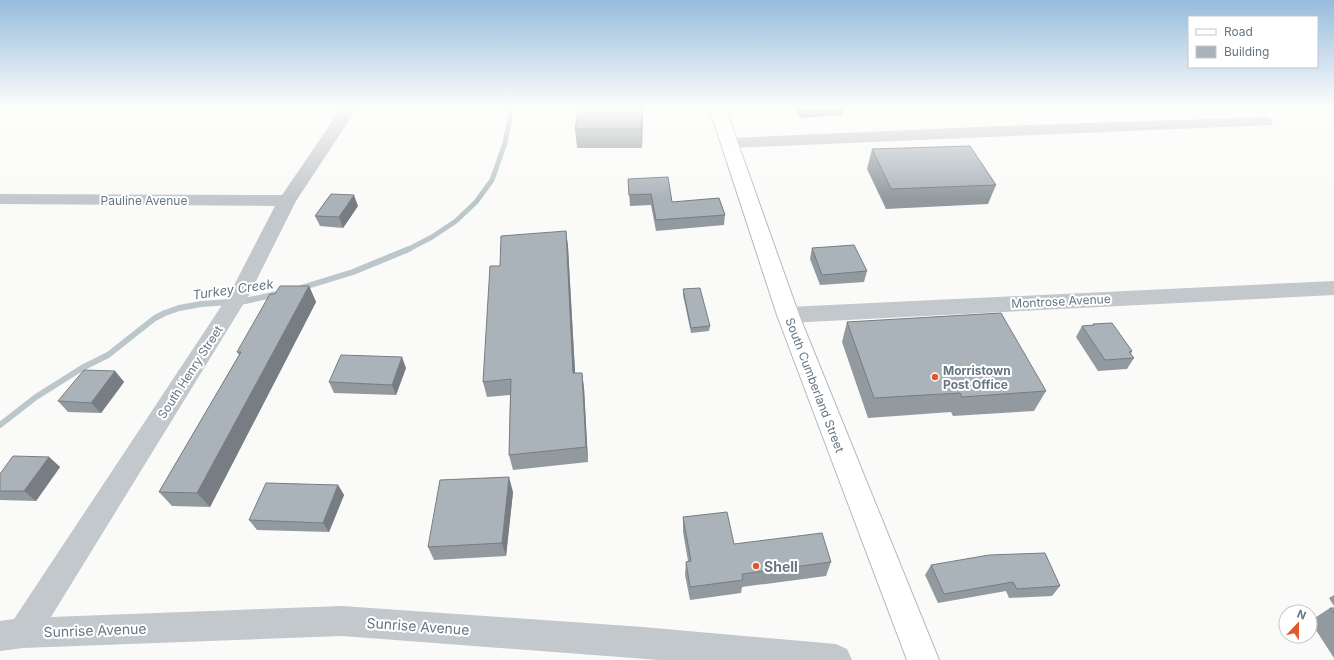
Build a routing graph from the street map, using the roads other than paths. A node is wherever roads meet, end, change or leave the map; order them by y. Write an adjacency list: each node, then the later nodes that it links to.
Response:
1 (329, 138): 6 (street, South Henry Street)
2 (729, 138): 4 (main road, South Cumberland Street)
3 (848, 138): 4 (street)
4 (731, 143): 8 (main road, South Cumberland Street)
5 (0, 199): 6 (street, Pauline Avenue)
6 (287, 201): 9 (street, South Henry Street)
7 (1334, 288): 8 (street, Montrose Avenue)
8 (788, 315): 12 (main road, South Cumberland Street)
9 (12, 635): 10 (street, Sunrise Avenue)
10 (645, 652): 11 (street, Sunrise Avenue)
11 (836, 660)
12 (923, 660)

